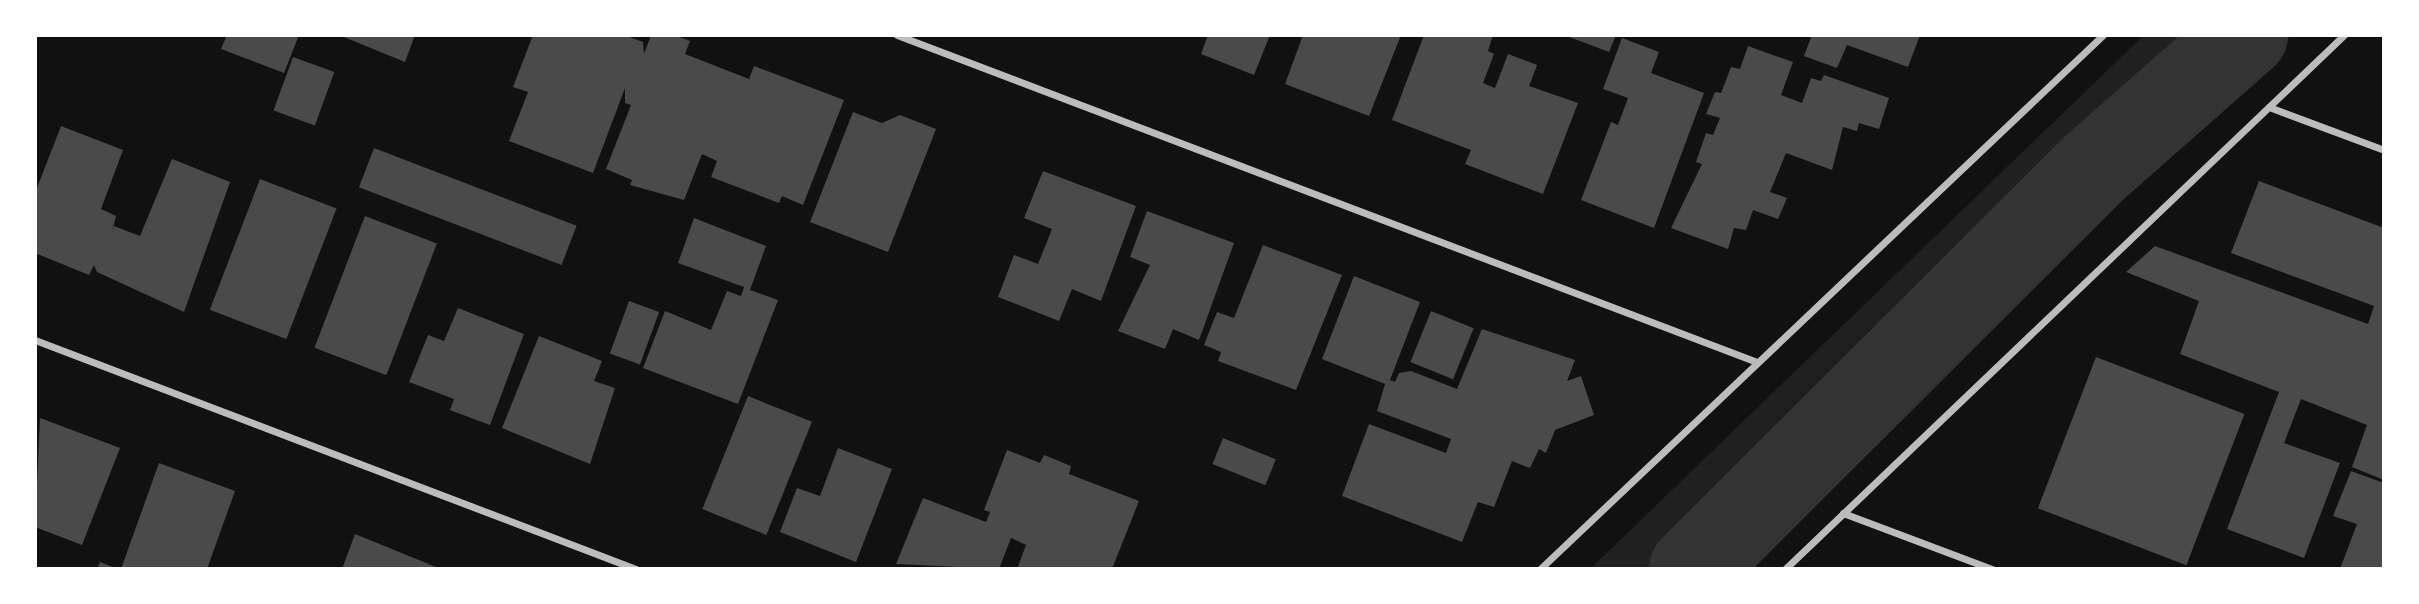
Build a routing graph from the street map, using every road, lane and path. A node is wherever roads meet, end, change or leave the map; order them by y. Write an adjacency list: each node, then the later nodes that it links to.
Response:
1 (897, 35): 7 (street)
2 (2102, 35): 7 (street)
3 (2344, 35): 4 (street)
4 (2269, 107): 5 (street); 8 (street)
5 (2384, 150)
6 (35, 340): 9 (street)
7 (1757, 362): 10 (street)
8 (1843, 513): 11 (street); 12 (street)
9 (636, 569)
10 (1540, 569)
11 (1785, 569)
12 (1992, 569)

